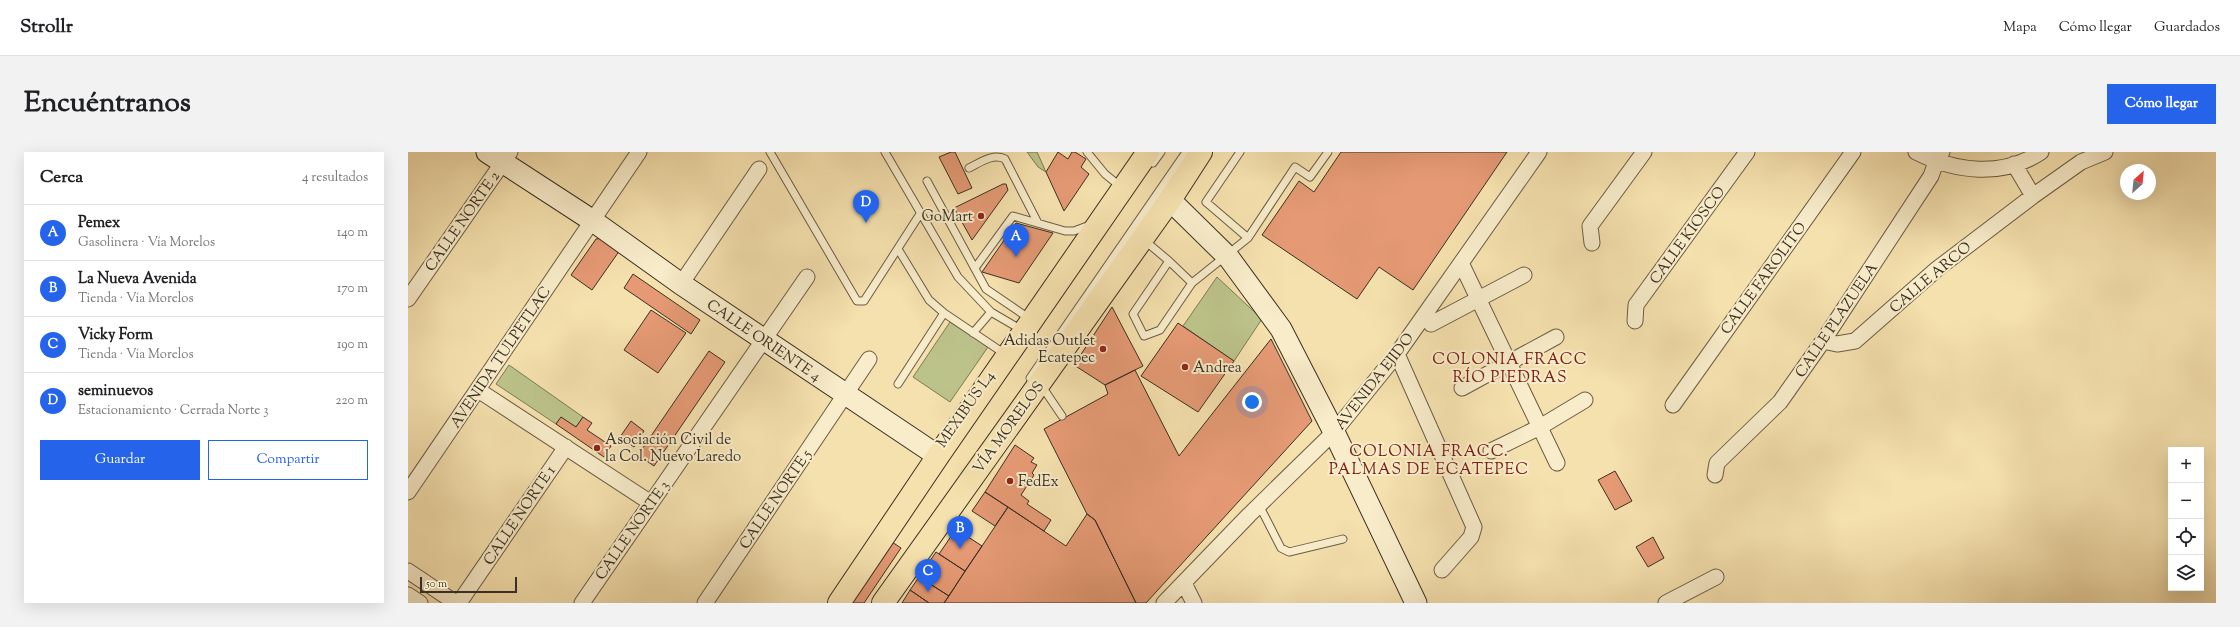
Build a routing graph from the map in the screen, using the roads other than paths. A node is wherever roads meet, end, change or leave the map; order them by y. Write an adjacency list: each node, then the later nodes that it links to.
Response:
1 (640, 152): 30 (street, AVENIDA TULPETLAC)
2 (770, 152): 35 (lane)
3 (1087, 152): 25 (lane)
4 (1161, 152): 20 (lane)
5 (1186, 152): 59 (lane)
6 (1201, 152): 27 (main road, VÍA MORELOS)
7 (1240, 152): 32 (lane)
8 (1328, 152): 32 (lane)
9 (1539, 152): 38 (street, AVENIDA EJIDO)
10 (1644, 152): 34 (street)
11 (1747, 152): 48 (street, CALLE KIOSCO)
12 (1853, 152): 65 (street, CALLE FAROLITO)
13 (1916, 152): 18 (street)
14 (2042, 152): 21 (street)
15 (2105, 152): 19 (street, CALLE ARCO)
16 (884, 154): 28 (lane)
17 (500, 156): 30 (street, CALLE ORIENTE 4); 44 (street, CALLE NORTE 2)
18 (1939, 157): 21 (street); 54 (street, CALLE PLAZUELA)
19 (2077, 157): 26 (street, CALLE ARCO)
20 (1148, 162): 25 (main road)
21 (2014, 164): 26 (street)
22 (970, 168): 31 (lane)
23 (759, 169): 43 (street)
24 (927, 181): 39 (lane)
25 (1123, 189): 29 (main road)
26 (2032, 196): 54 (street, CALLE ARCO)
27 (1170, 200): 33 (main road, VÍA MORELOS); 36 (street)
28 (920, 214): 35 (lane); 46 (lane)
29 (1102, 221): 31 (lane); 50 (main road)
30 (592, 222): 43 (street, CALLE ORIENTE 4); 62 (street, AVENIDA TULPETLAC)
31 (1038, 223): 39 (lane)
32 (1248, 238): 36 (lane)
33 (1142, 239): 37 (lane); 59 (main road, VÍA MORELOS)
34 (1592, 243)
35 (898, 249): 47 (lane)
36 (1226, 254): 42 (lane); 68 (street)
37 (1168, 261): 42 (lane); 42 (lane)
38 (1462, 264): 45 (street); 55 (street, AVENIDA EJIDO)
39 (975, 268): 50 (lane)
40 (1524, 275): 45 (street)
41 (807, 277): 53 (street, CALLE NORTE 3)
42 (1192, 283)
43 (681, 284): 53 (street, CALLE ORIENTE 4)
44 (408, 299)
45 (1478, 300): 49 (street); 58 (street)
46 (991, 312): 50 (lane); 51 (lane)
47 (944, 313): 51 (lane); 60 (lane)
48 (1635, 321)
49 (1431, 324)
50 (1029, 326): 56 (main road)
51 (973, 333): 56 (lane)
52 (1556, 338): 58 (street)
53 (764, 340): 63 (street, CALLE ORIENTE 4); 76 (street, CALLE NORTE 3)
54 (1823, 341): 73 (street, CALLE PLAZUELA)
55 (1398, 354): 68 (street, AVENIDA EJIDO); 80 (street)
56 (1008, 356): 71 (main road)
57 (869, 359): 63 (street, CALLE NORTE 5)
58 (1509, 363): 61 (street); 67 (street)
59 (1033, 382): 66 (lane); 93 (main road, VÍA MORELOS)
60 (898, 384)
61 (1462, 388)
62 (478, 390): 69 (street); 75 (street, AVENIDA TULPETLAC)
63 (846, 395): 71 (street, CALLE ORIENTE 4); 89 (street, CALLE NORTE 5)
64 (1585, 400): 67 (street)
65 (1673, 405)
66 (1062, 416)
67 (1540, 427): 70 (street); 72 (street)
68 (1334, 432): 77 (street, AVENIDA EJIDO); 96 (street)
69 (566, 447): 76 (street); 87 (street, CALLE NORTE 1)
70 (1491, 451)
71 (938, 456): 90 (main road)
72 (1557, 463)
73 (1715, 475)
74 (933, 479): 91 (lane)
75 (408, 492)
76 (651, 503): 88 (street, CALLE NORTE 3)
77 (1259, 505): 79 (lane); 83 (street, AVENIDA EJIDO)
78 (933, 519): 92 (lane)
79 (1343, 539)
80 (1442, 570)
81 (408, 571): 86 (street)
82 (1716, 577): 97 (street)
83 (1184, 583): 94 (street, AVENIDA EJIDO); 95 (street)
84 (408, 595): 85 (street)
85 (420, 603)
86 (456, 603)
87 (459, 603)
88 (582, 603)
89 (704, 603)
90 (839, 603)
91 (848, 603)
92 (874, 603)
93 (883, 603)
94 (1164, 603)
95 (1194, 603)
96 (1416, 603)
97 (1666, 603)

